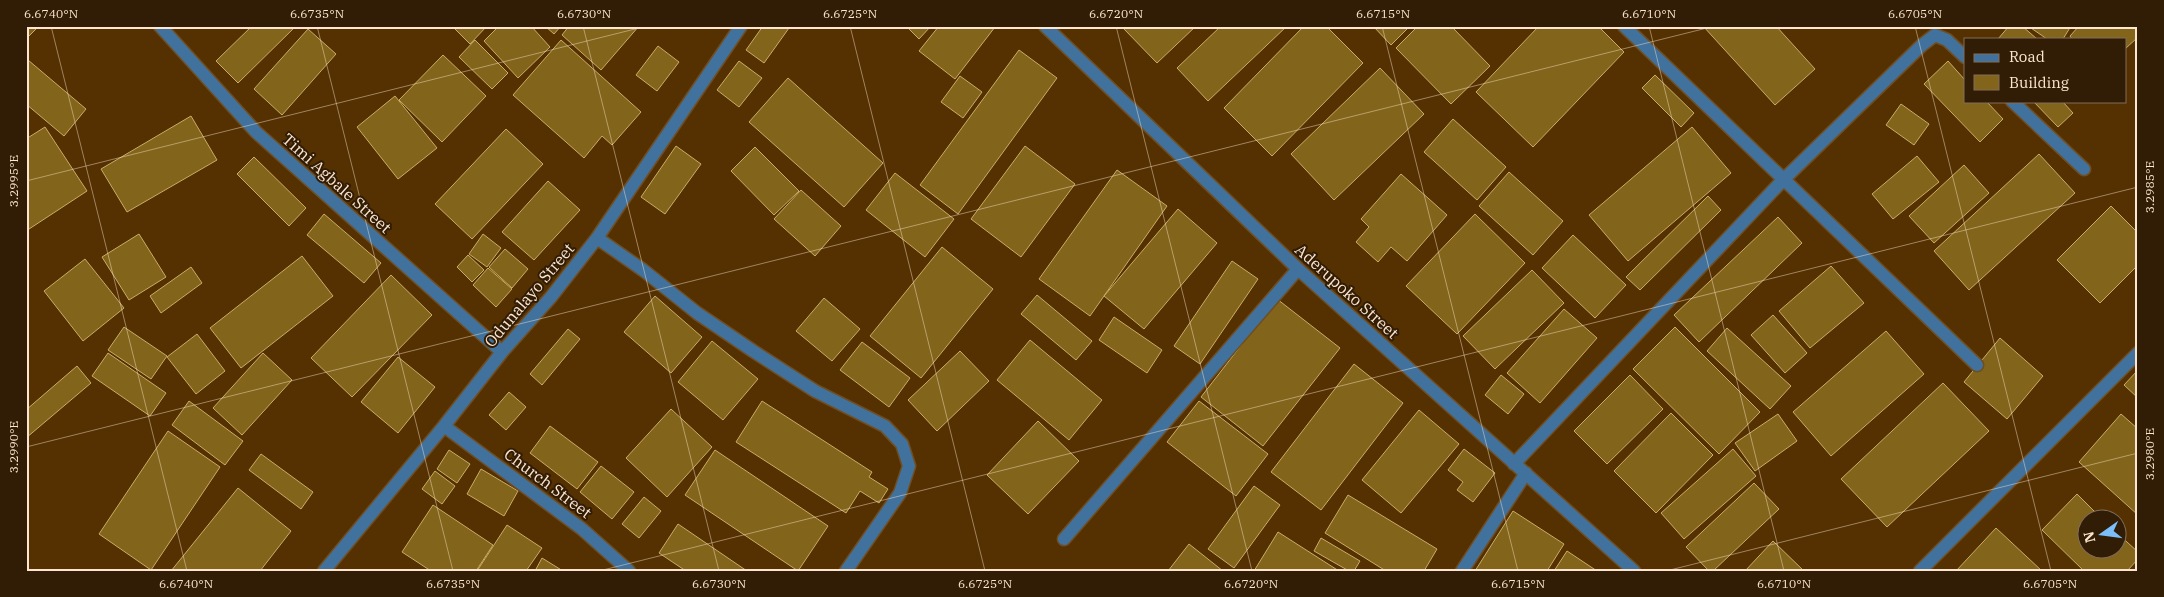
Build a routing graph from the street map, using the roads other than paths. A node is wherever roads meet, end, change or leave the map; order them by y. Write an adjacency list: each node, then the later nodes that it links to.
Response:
1 (160, 26): 11 (street, Timi Agbale Street)
2 (741, 26): 9 (street, Odunalayo Street)
3 (1045, 26): 10 (street, Aderupoko Street)
4 (1624, 26): 8 (street)
5 (1964, 56): 8 (street)
6 (2013, 102): 7 (street)
7 (2084, 169)
8 (1783, 180): 13 (street); 15 (street)
9 (597, 238): 11 (street, Odunalayo Street); 20 (street)
10 (1298, 269): 15 (street, Aderupoko Street); 17 (street)
11 (502, 352): 14 (street, Odunalayo Street)
12 (2138, 354): 23 (street)
13 (1977, 365)
14 (444, 426): 18 (street, Odunalayo Street); 19 (street, Church Street)
15 (1514, 464): 16 (street, Aderupoko Street)
16 (1526, 473): 21 (street); 22 (street, Aderupoko Street)
17 (1064, 539)
18 (324, 571)
19 (629, 571)
20 (846, 571)
21 (1462, 571)
22 (1634, 571)
23 (1920, 571)

